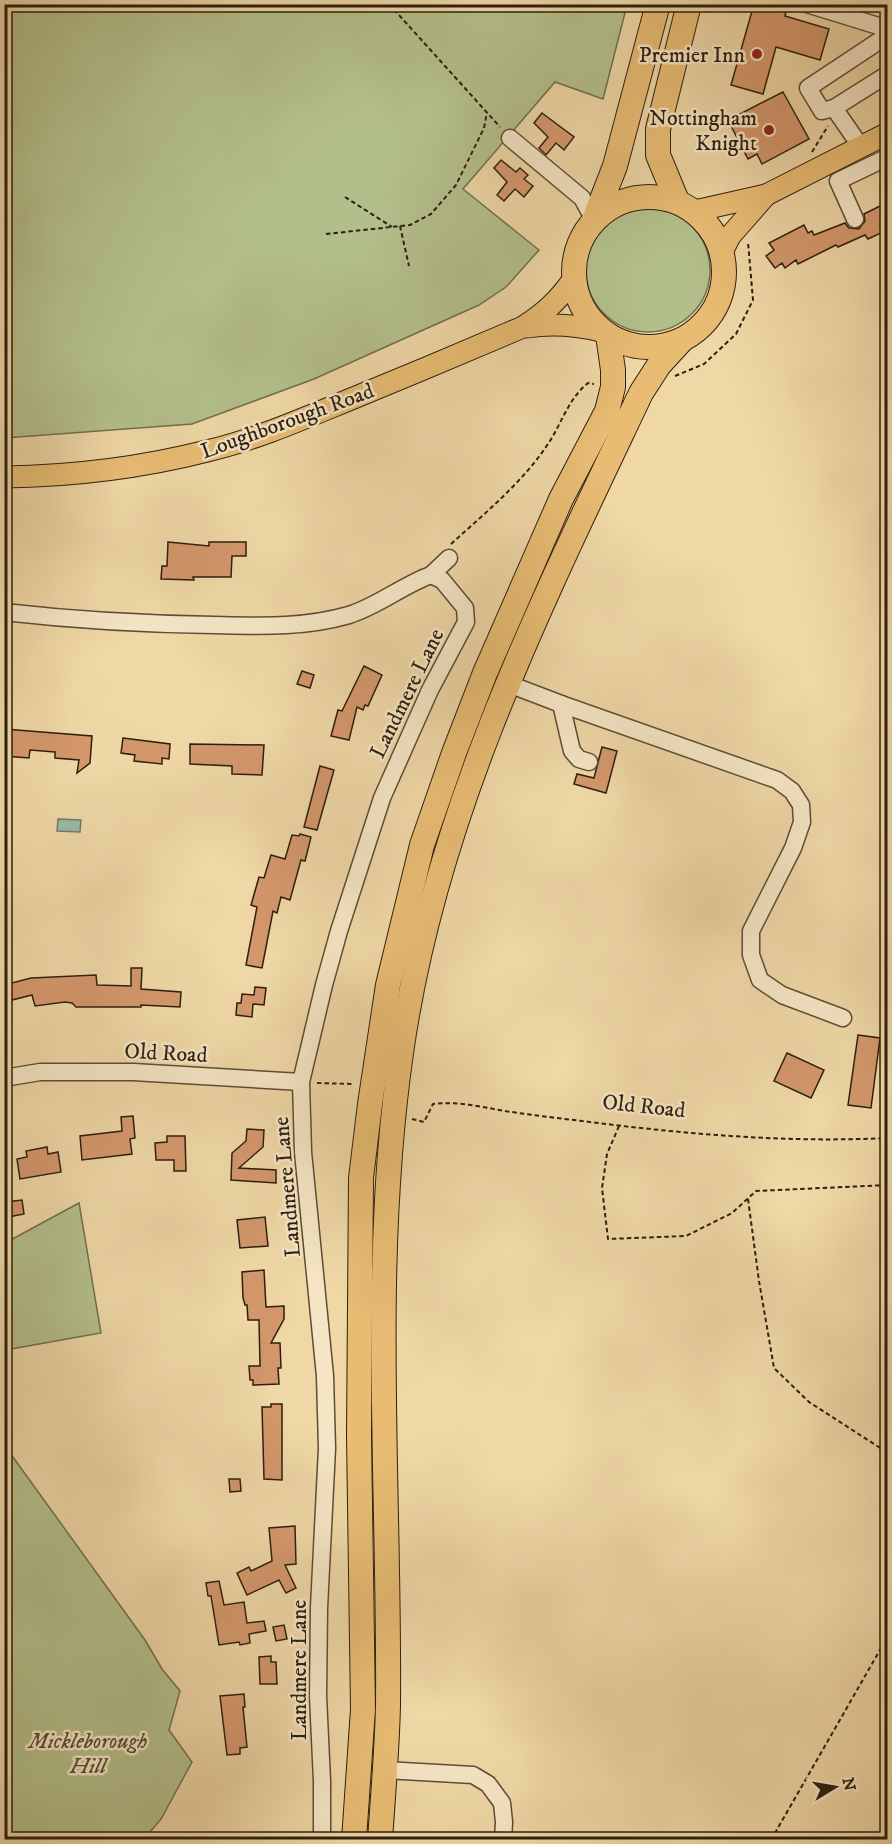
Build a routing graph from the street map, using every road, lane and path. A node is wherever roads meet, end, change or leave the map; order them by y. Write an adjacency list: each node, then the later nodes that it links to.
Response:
1 (389, 4): 9 (path)
2 (658, 4): 19 (highway)
3 (688, 4): 17 (highway)
4 (807, 4): 5 (street)
5 (888, 29)
6 (888, 35): 8 (street)
7 (888, 74): 8 (street)
8 (836, 109): 12 (street); 14 (path)
9 (487, 112): 11 (path); 20 (path)
10 (888, 133): 12 (main road)
11 (510, 138): 19 (street)
12 (861, 147): 14 (main road)
13 (888, 157): 18 (street)
14 (795, 180): 15 (main road)
15 (766, 195): 17 (main road); 23 (main road)
16 (345, 197): 21 (path)
17 (686, 206): 19 (highway); 23 (highway)
18 (855, 219)
19 (594, 220): 25 (highway)
20 (400, 226): 21 (path); 24 (path)
21 (392, 227): 22 (path)
22 (326, 234)
23 (722, 252): 28 (highway)
24 (409, 266)
25 (574, 278): 26 (main road, Loughborough Road); 27 (highway)
26 (523, 327): 27 (main road, Loughborough Road); 29 (main road, Loughborough Road)
27 (605, 333): 28 (highway); 49 (highway)
28 (682, 340): 33 (highway)
29 (4, 477)
30 (449, 558): 31 (street)
31 (431, 575): 32 (street); 38 (street, Landmere Lane)
32 (4, 612)
33 (506, 683): 34 (street); 47 (highway)
34 (561, 704): 35 (street); 36 (street)
35 (589, 762)
36 (843, 1018)
37 (4, 1078): 38 (street, Old Road)
38 (301, 1082): 39 (path); 48 (street, Landmere Lane)
39 (354, 1084)
40 (409, 1118): 41 (path, Old Road)
41 (619, 1126): 42 (path, Old Road); 44 (path)
42 (888, 1138)
43 (888, 1185): 44 (path)
44 (747, 1199): 45 (path)
45 (888, 1453)
46 (888, 1636): 52 (path)
47 (385, 1770): 50 (highway); 51 (street)
48 (322, 1839)
49 (354, 1839)
50 (380, 1839)
51 (503, 1839)
52 (771, 1839)

